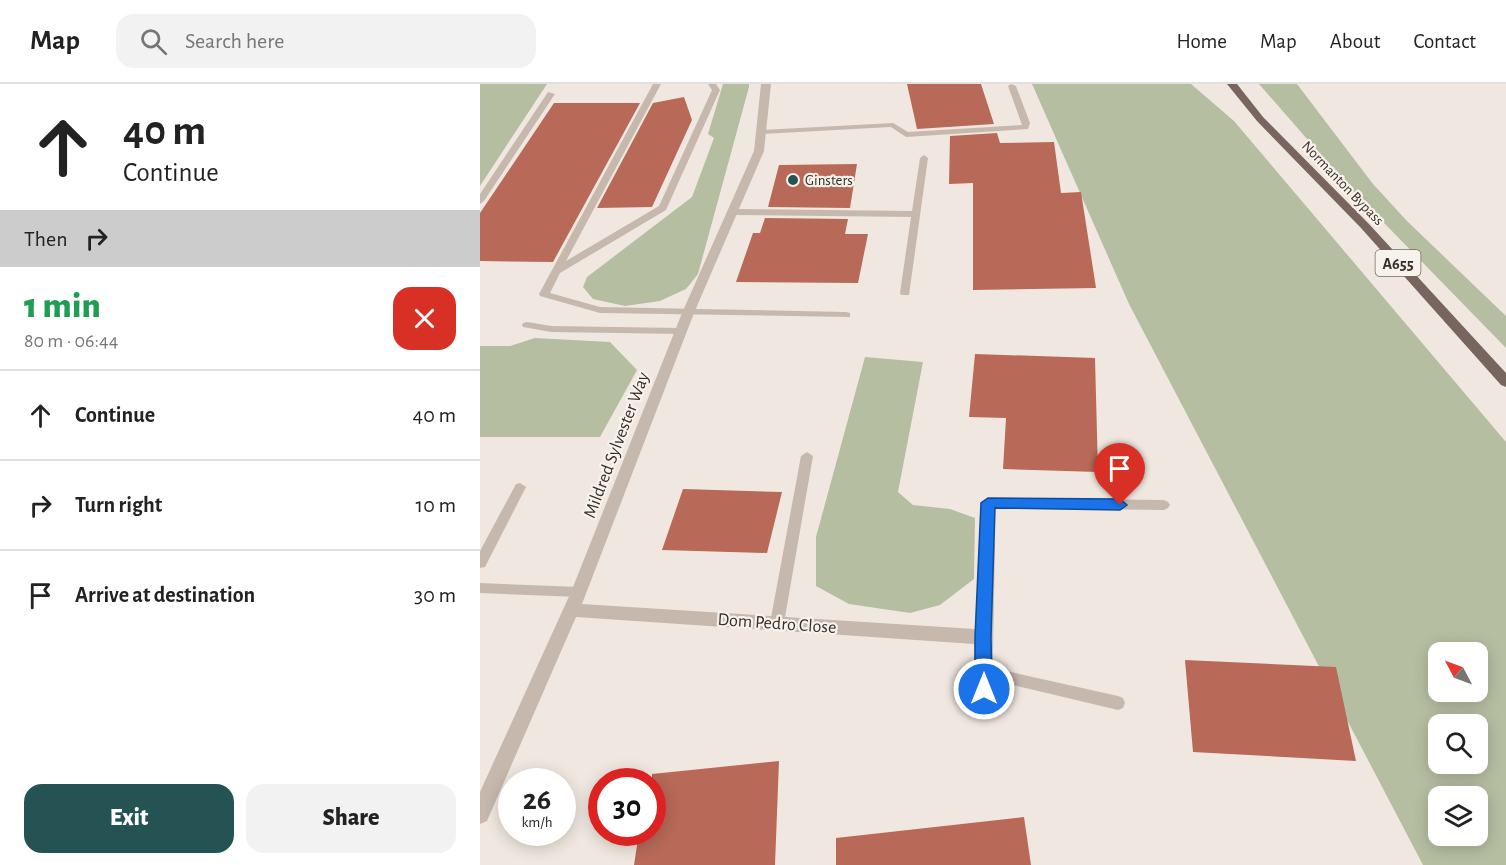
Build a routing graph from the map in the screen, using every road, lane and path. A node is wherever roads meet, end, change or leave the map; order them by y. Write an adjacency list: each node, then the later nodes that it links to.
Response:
1 (657, 84): 12 (lane)
2 (712, 84): 12 (lane)
3 (766, 84): 7 (street, Mildred Sylvester Way)
4 (1232, 84): 18 (main road, Normanton Bypass / A655)
5 (1012, 86): 7 (lane)
6 (551, 94): 9 (lane)
7 (762, 132): 10 (street, Mildred Sylvester Way)
8 (924, 158): 11 (lane)
9 (480, 201)
10 (731, 212): 11 (lane); 14 (street, Mildred Sylvester Way)
11 (917, 214): 13 (lane)
12 (556, 272): 14 (lane)
13 (905, 293)
14 (688, 313): 15 (lane); 17 (street, Mildred Sylvester Way)
15 (846, 315)
16 (527, 325): 17 (lane)
17 (681, 331): 27 (street, Mildred Sylvester Way)
18 (1482, 355): 19 (lane); 20 (main road, Normanton Bypass / A655)
19 (1506, 375)
20 (1506, 382)
21 (807, 456): 29 (lane)
22 (520, 487): 25 (lane)
23 (1164, 505): 24 (lane)
24 (987, 544): 30 (street)
25 (480, 562)
26 (480, 588): 27 (lane)
27 (579, 592): 28 (street, Mildred Sylvester Way)
28 (570, 610): 29 (street, Dom Pedro Close); 34 (street, Mildred Sylvester Way)
29 (777, 623): 30 (street, Dom Pedro Close)
30 (983, 637): 31 (street)
31 (984, 672): 32 (lane); 33 (street)
32 (1118, 703)
33 (983, 706)
34 (480, 814)

